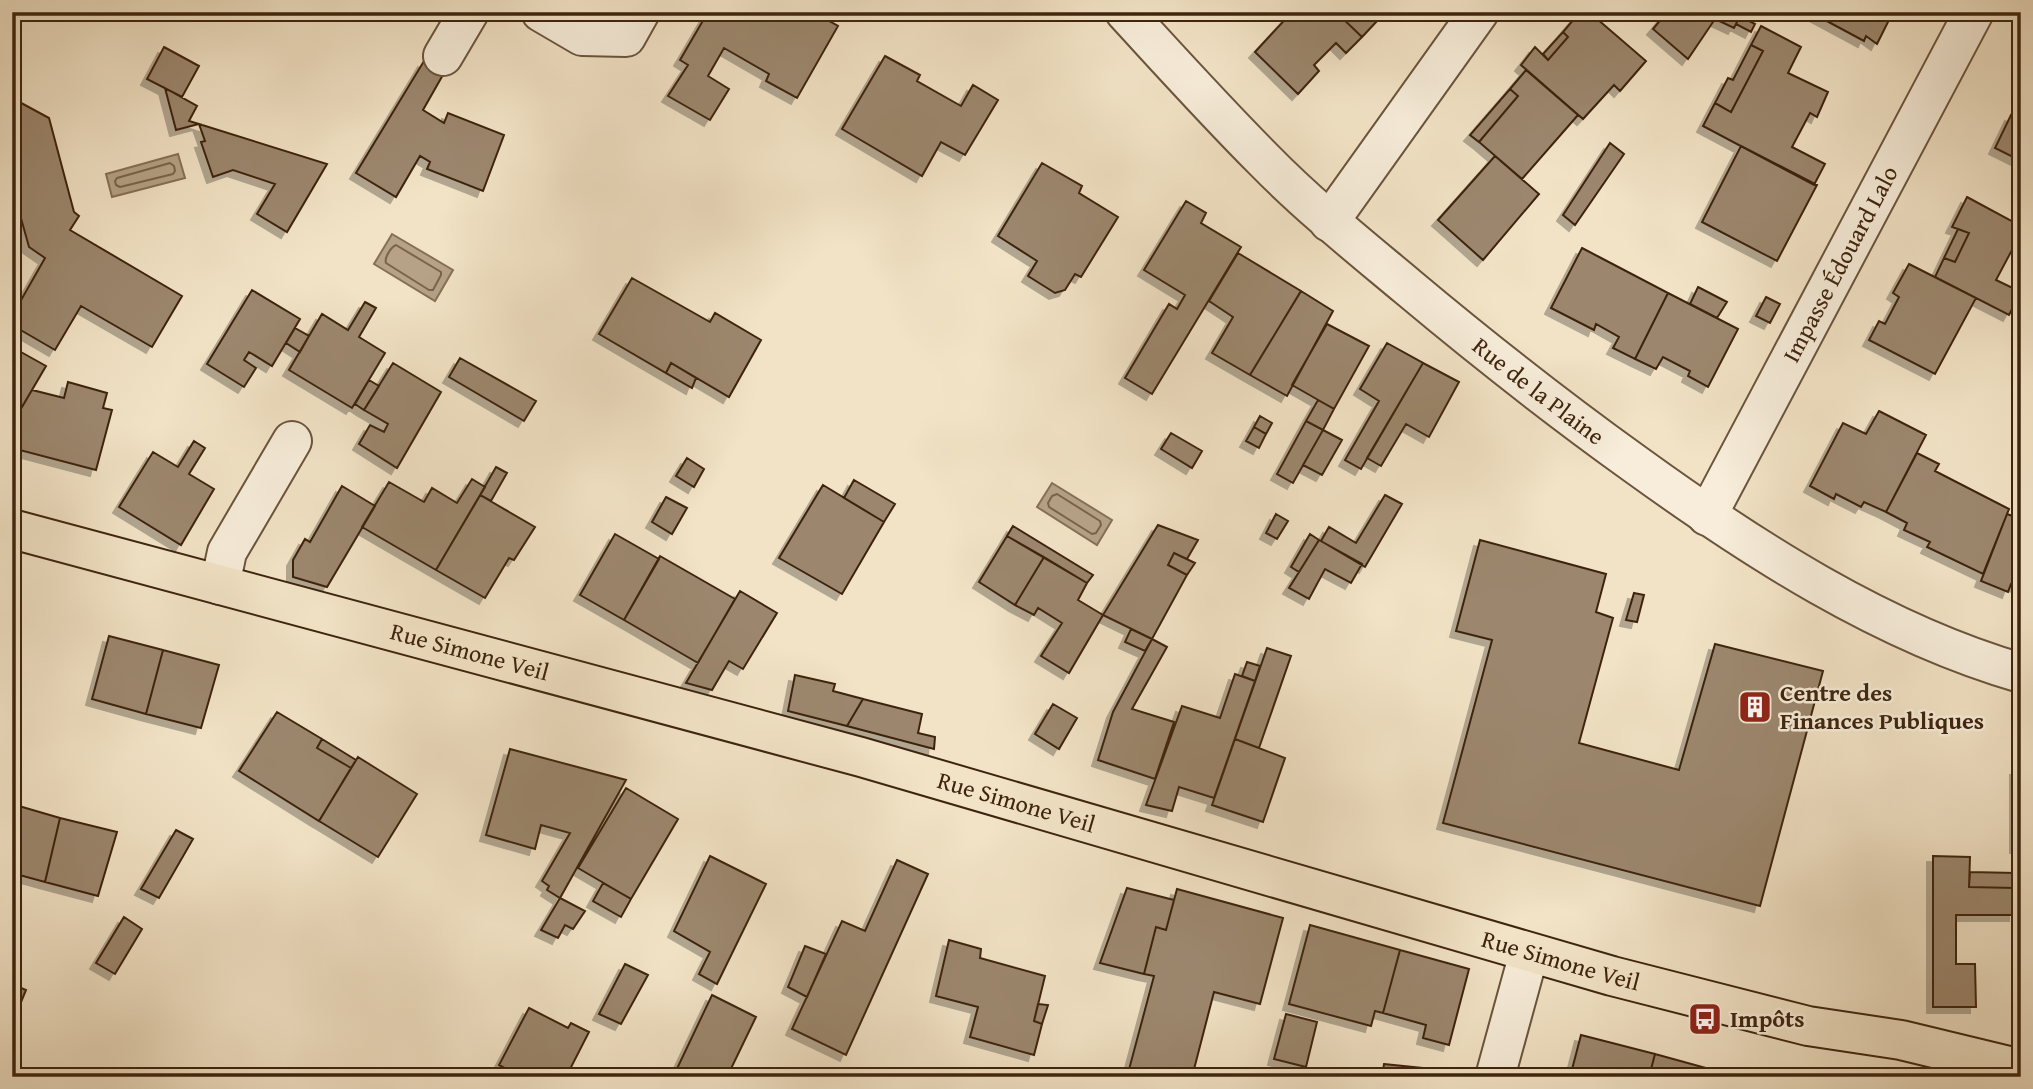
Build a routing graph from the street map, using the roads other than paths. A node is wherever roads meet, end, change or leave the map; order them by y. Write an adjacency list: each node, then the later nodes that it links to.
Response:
1 (469, 12): 7 (street)
2 (541, 12): 3 (street)
3 (640, 12)
4 (1125, 12): 8 (street, Rue de la Plaine)
5 (1479, 12): 8 (street)
6 (1974, 12): 10 (street, Impasse Édouard Lalo)
7 (443, 56)
8 (1329, 222): 10 (street, Rue de la Plaine)
9 (292, 441): 12 (street)
10 (1707, 516): 13 (street, Rue de la Plaine)
11 (12, 529): 12 (main road, Rue Simone Veil)
12 (220, 585): 14 (main road, Rue Simone Veil)
13 (2021, 673)
14 (1529, 953): 15 (main road, Rue Simone Veil); 16 (street)
15 (2021, 1069)
16 (1495, 1077)

